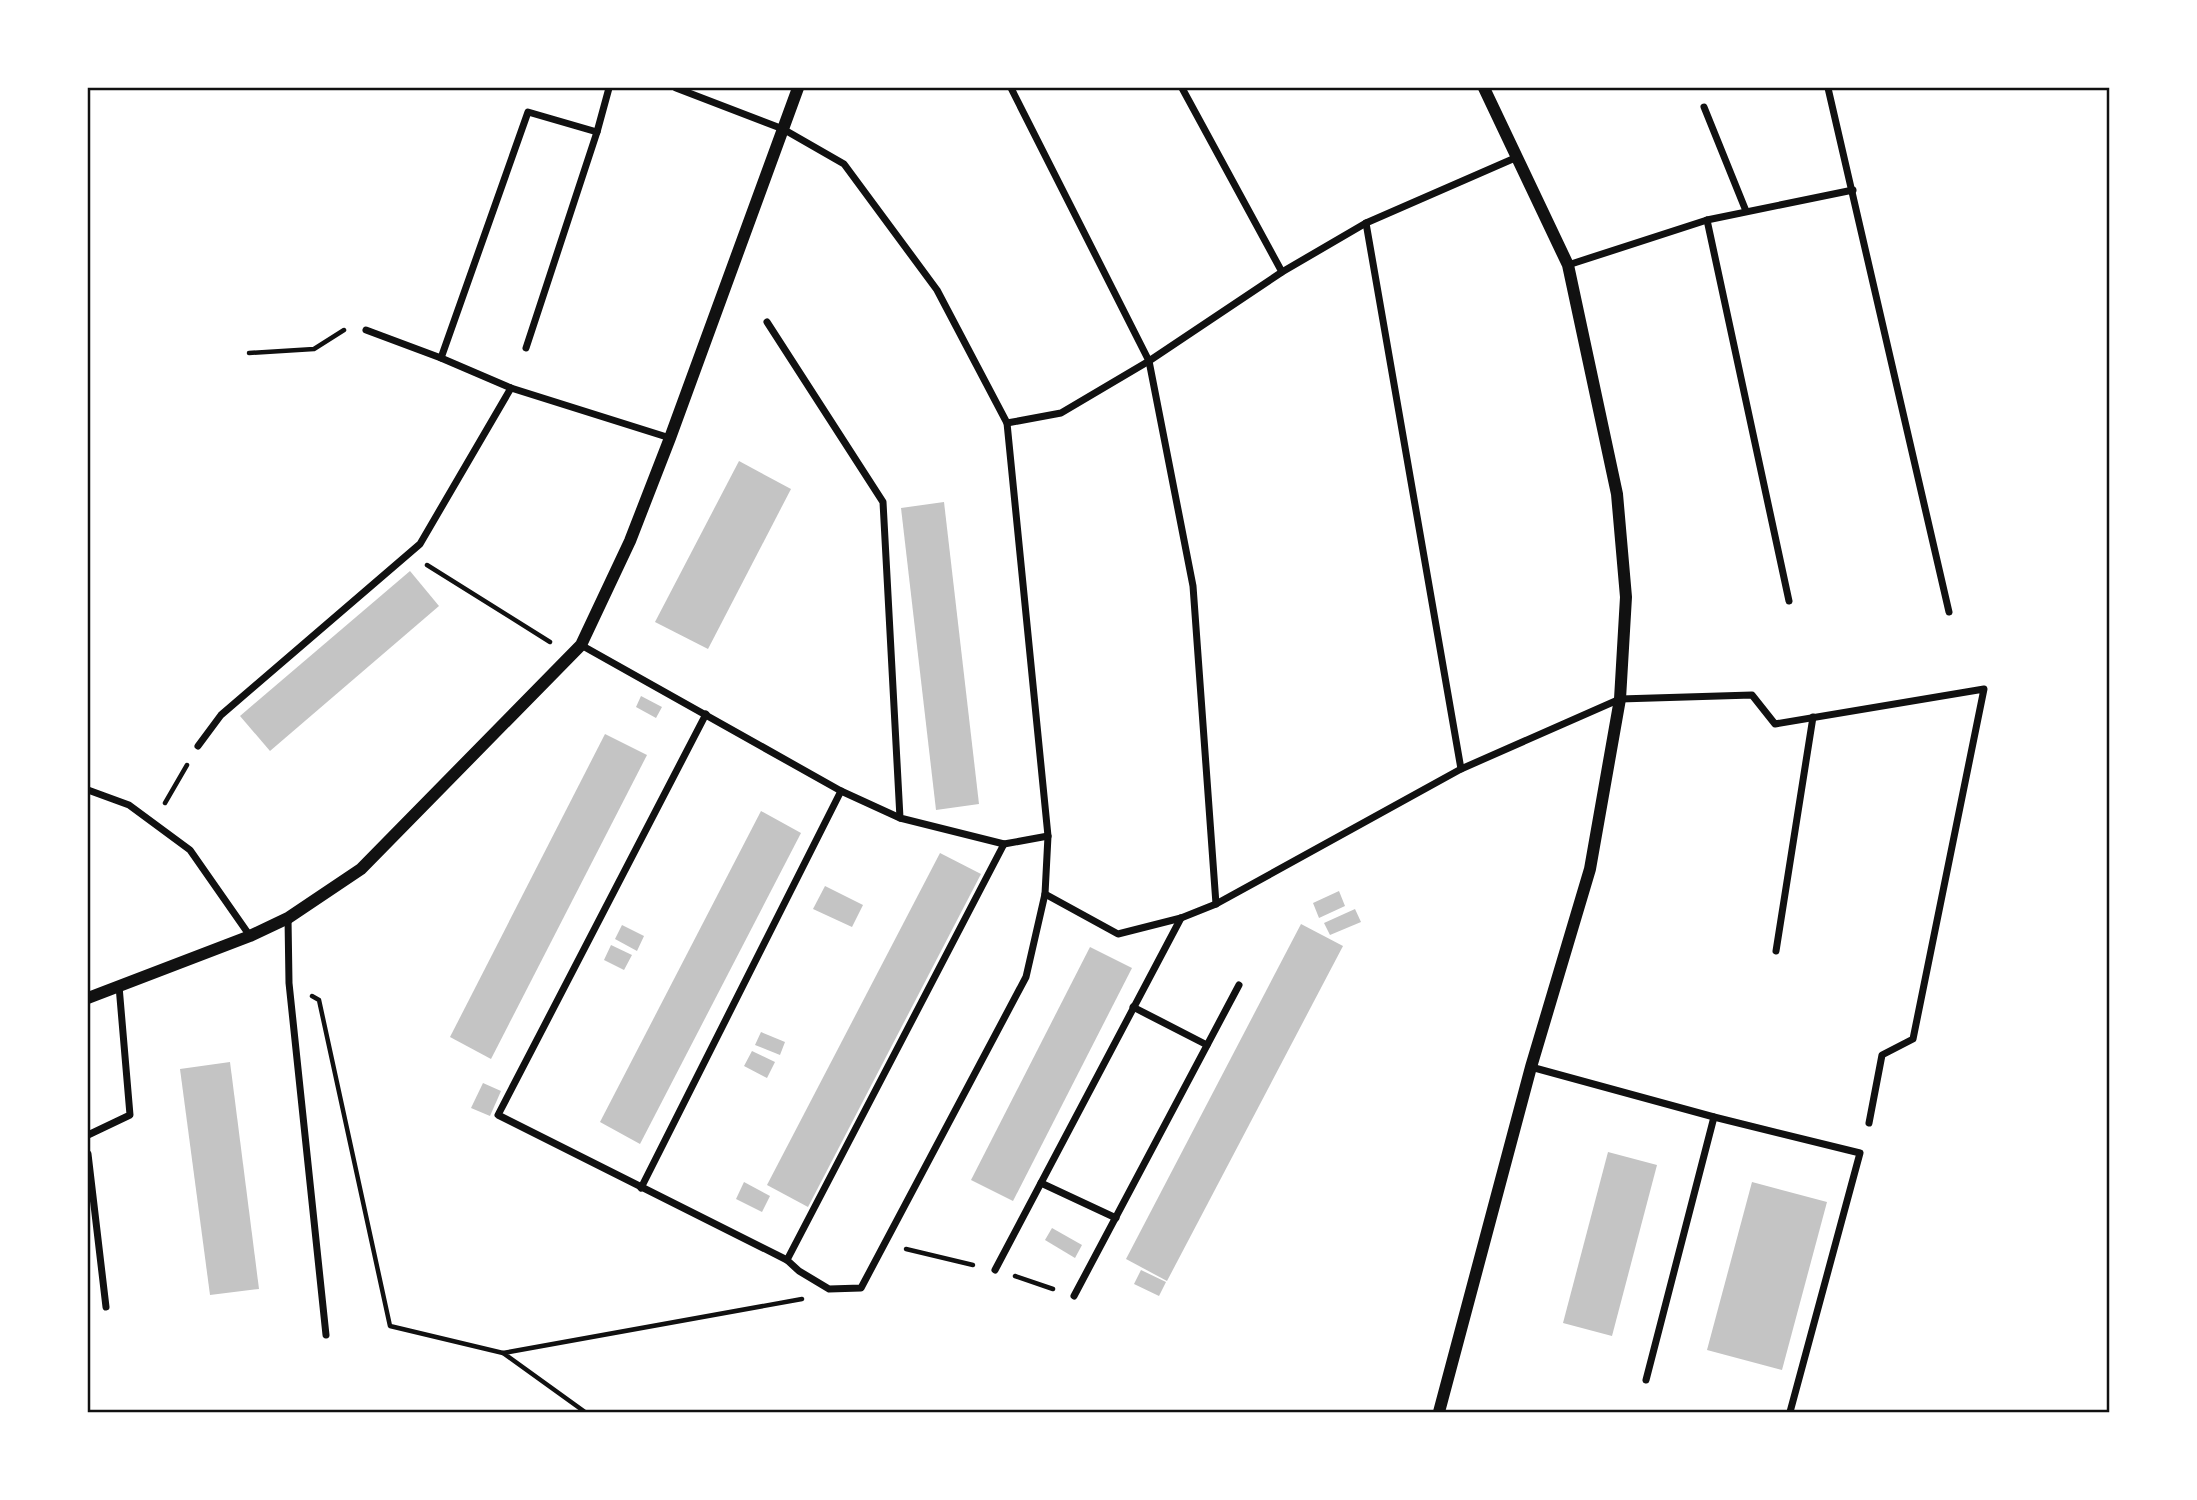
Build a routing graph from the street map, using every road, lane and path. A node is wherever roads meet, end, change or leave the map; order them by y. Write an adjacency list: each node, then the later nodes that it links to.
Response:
1 (609, 88): 10 (street)
2 (676, 88): 9 (street)
3 (797, 88): 9 (street)
4 (1012, 88): 23 (street)
5 (1182, 88): 17 (street)
6 (1484, 88): 11 (street)
7 (1828, 88): 12 (street)
8 (1704, 107): 13 (street)
9 (783, 129): 25 (street); 26 (street)
10 (597, 132): 20 (street); 22 (street)
11 (1515, 158): 15 (street); 16 (street)
12 (1853, 190): 13 (street); 29 (street)
13 (1746, 211): 14 (street)
14 (1707, 220): 16 (street); 28 (street)
15 (1366, 223): 17 (street); 36 (street)
16 (1568, 265): 32 (street)
17 (1282, 272): 23 (street)
18 (767, 322): 39 (street)
19 (366, 330): 21 (path); 22 (street)
20 (526, 348)
21 (249, 353)
22 (442, 358): 24 (street)
23 (1149, 361): 25 (street); 44 (street)
24 (511, 388): 26 (street); 27 (street)
25 (1007, 423): 41 (street)
26 (670, 438): 30 (street)
27 (408, 553): 31 (path); 35 (street)
28 (1789, 601)
29 (1949, 612)
30 (581, 645): 31 (street); 33 (street)
31 (571, 656): 45 (street)
32 (1619, 699): 34 (street); 36 (street); 55 (street)
33 (706, 714): 38 (street); 61 (street)
34 (1813, 717): 48 (street); 57 (street)
35 (198, 746): 40 (path)
36 (1461, 769): 44 (street)
37 (88, 790): 40 (street)
38 (841, 791): 39 (street); 61 (street)
39 (900, 818): 42 (street)
40 (154, 821): 47 (street)
41 (1048, 836): 42 (street); 43 (street)
42 (1004, 844): 63 (street)
43 (1045, 894): 46 (street); 63 (street)
44 (1216, 904): 46 (street)
45 (288, 918): 47 (street); 49 (street)
46 (1181, 918): 53 (street)
47 (250, 936): 50 (street)
48 (1776, 951)
49 (289, 984): 68 (street); 69 (path)
50 (119, 985): 52 (street); 58 (street)
51 (1239, 985): 54 (street)
52 (88, 999)
53 (1133, 1007): 54 (street); 60 (street)
54 (1207, 1045): 62 (street)
55 (1531, 1067): 56 (street); 72 (street)
56 (1714, 1117): 70 (street); 73 (street)
57 (1869, 1122)
58 (88, 1135)
59 (88, 1154): 67 (street)
60 (1041, 1183): 62 (street); 64 (street)
61 (641, 1188): 63 (street)
62 (1116, 1218): 65 (street)
63 (787, 1260)
64 (995, 1270)
65 (1074, 1296)
66 (808, 1298): 69 (path)
67 (106, 1307)
68 (326, 1335)
69 (503, 1353): 71 (path)
70 (1646, 1380)
71 (585, 1412)
72 (1439, 1412)
73 (1790, 1412)

